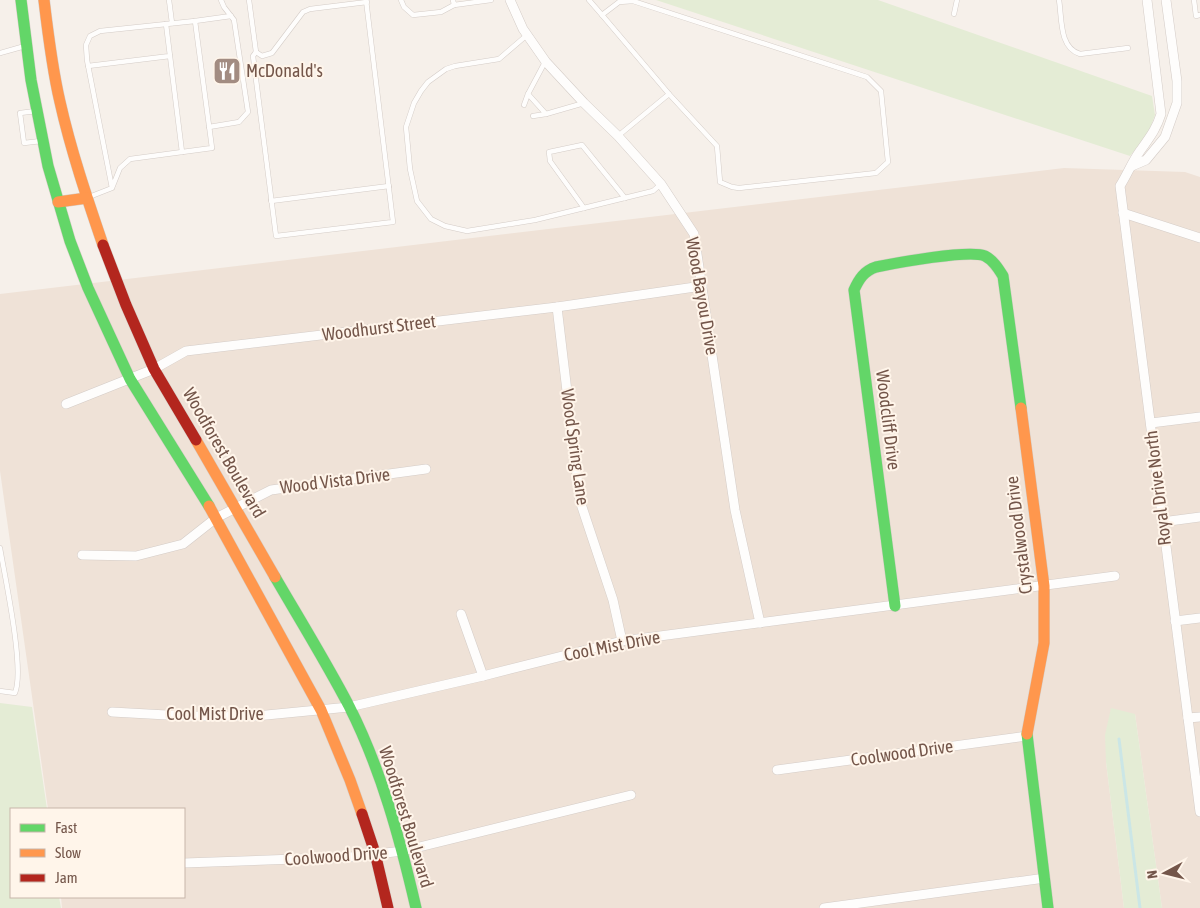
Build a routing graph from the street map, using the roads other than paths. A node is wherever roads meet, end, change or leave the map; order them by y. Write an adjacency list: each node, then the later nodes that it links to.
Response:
1 (21, 0): 25 (street)
2 (44, 0): 47 (street, Woodforest Boulevard)
3 (169, 0): 23 (lane)
4 (249, 0): 27 (lane)
5 (401, 0): 16 (lane)
6 (491, 0): 16 (lane)
7 (510, 0): 24 (street, Wood Bayou Drive)
8 (589, 0): 18 (lane)
9 (957, 0): 17 (lane)
10 (1059, 0): 26 (lane)
11 (1147, 0): 43 (street, Royal Drive North)
12 (1166, 0): 43 (street, Royal Drive North)
13 (1194, 0): 19 (lane)
14 (221, 1): 20 (lane)
15 (367, 1): 27 (lane); 45 (lane)
16 (453, 2)
17 (954, 14)
18 (602, 15): 33 (lane); 33 (lane)
19 (1200, 15)
20 (231, 16): 21 (lane); 39 (lane)
21 (195, 21): 23 (lane); 39 (lane)
22 (166, 24): 23 (lane); 29 (lane); 31 (lane)
23 (172, 24)
24 (528, 35): 30 (street, Wood Bayou Drive); 51 (lane)
25 (26, 46): 28 (lane); 36 (street)
26 (1128, 48)
27 (256, 52): 49 (lane)
28 (0, 53)
29 (170, 56): 31 (lane); 42 (lane)
30 (546, 62): 32 (lane); 34 (street, Wood Bayou Drive)
31 (88, 66): 46 (lane)
32 (528, 94): 35 (lane); 37 (lane)
33 (669, 94): 40 (lane)
34 (584, 103): 37 (lane); 40 (street, Wood Bayou Drive)
35 (524, 106)
36 (37, 110): 41 (street); 41 (lane)
37 (546, 114): 38 (lane)
38 (533, 116)
39 (209, 127): 42 (lane)
40 (618, 136): 44 (street, Wood Bayou Drive)
41 (43, 140): 50 (street)
42 (182, 152): 46 (lane)
43 (1132, 166): 52 (street, Royal Drive North)
44 (661, 184): 48 (lane); 55 (street, Wood Bayou Drive)
45 (389, 186): 49 (lane); 49 (lane)
46 (112, 188): 47 (lane)
47 (87, 198): 50 (street); 57 (street, Woodforest Boulevard)
48 (626, 198): 51 (lane); 51 (lane)
49 (271, 200)
50 (58, 202): 58 (street)
51 (584, 208)
52 (1123, 213): 53 (street); 61 (street, Royal Drive North)
53 (1200, 238)
54 (895, 264): 70 (street, Crystalwood Drive); 71 (street, Woodcliff Drive)
55 (702, 286): 56 (street, Woodhurst Street); 75 (street, Wood Bayou Drive)
56 (557, 307): 57 (street, Woodhurst Street); 76 (street, Wood Spring Lane)
57 (154, 369): 58 (street, Woodhurst Street); 63 (street, Woodforest Boulevard)
58 (130, 379): 59 (street, Woodhurst Street); 65 (street)
59 (66, 404)
60 (1200, 417): 61 (street)
61 (1150, 423): 66 (street, Royal Drive North)
62 (426, 470): 63 (street, Wood Vista Drive)
63 (236, 507): 65 (street, Wood Vista Drive); 79 (street, Woodforest Boulevard)
64 (1200, 517): 66 (street)
65 (216, 518): 68 (street, Wood Vista Drive); 80 (street)
66 (1162, 522): 74 (street, Royal Drive North)
67 (0, 548): 78 (lane)
68 (82, 556)
69 (1115, 576): 70 (street, Cool Mist Drive)
70 (1044, 586): 71 (street, Cool Mist Drive); 84 (street, Crystalwood Drive)
71 (895, 606): 75 (street, Cool Mist Drive)
72 (461, 614): 77 (street)
73 (1200, 618): 74 (street)
74 (1175, 621): 83 (street, Royal Drive North)
75 (760, 623): 76 (street, Cool Mist Drive)
76 (622, 641): 77 (street, Cool Mist Drive)
77 (483, 676): 79 (street, Cool Mist Drive)
78 (0, 691)
79 (350, 707): 80 (street, Cool Mist Drive); 88 (street, Woodforest Boulevard)
80 (321, 710): 81 (street, Cool Mist Drive); 89 (street)
81 (112, 712)
82 (1200, 717): 83 (street)
83 (1188, 718): 87 (street, Royal Drive North)
84 (1027, 736): 85 (street, Coolwood Drive); 91 (street, Crystalwood Drive)
85 (777, 770)
86 (631, 795): 88 (street, Coolwood Drive)
87 (1200, 812)
88 (403, 851): 89 (street, Coolwood Drive); 93 (street, Woodforest Boulevard)
89 (375, 853): 90 (street, Coolwood Drive); 92 (street)
90 (185, 863)
91 (1045, 878): 94 (street); 95 (street, Crystalwood Drive)
92 (388, 908)
93 (416, 908)
94 (824, 908)
95 (1048, 908)

